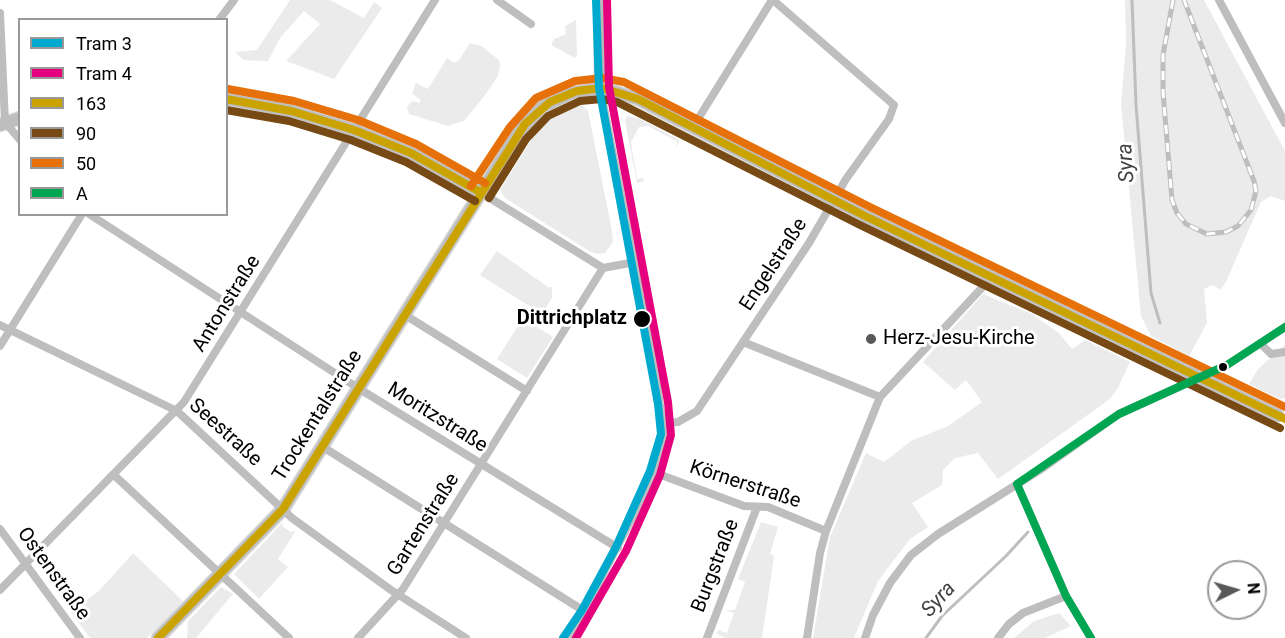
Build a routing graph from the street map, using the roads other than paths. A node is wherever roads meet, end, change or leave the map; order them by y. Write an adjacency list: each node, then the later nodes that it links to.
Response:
1 (234, 0): 8 (street)
2 (435, 0): 16 (street, Antonstraße)
3 (497, 0): 9 (street)
4 (599, 0): 10 (street)
5 (773, 0): 15 (street); 19 (street, Engelstraße)
6 (1219, 0): 13 (street)
7 (0, 13): 14 (street)
8 (220, 18)
9 (531, 24)
10 (600, 88): 15 (main road); 18 (main road); 22 (street)
11 (228, 99): 16 (main road)
12 (18, 119): 14 (main road)
13 (1285, 123)
14 (3, 124): 17 (street)
15 (693, 127): 19 (main road)
16 (354, 130): 18 (main road); 25 (street, Antonstraße)
17 (18, 138)
18 (480, 192): 23 (street); 26 (main road, Trockentalstraße)
19 (834, 200): 24 (main road); 29 (street, Engelstraße)
20 (81, 216): 27 (street)
21 (92, 216): 25 (street, Moritzstraße)
22 (635, 262): 23 (street); 38 (street)
23 (603, 268): 34 (street, Gartenstraße)
24 (992, 277): 35 (street); 37 (main road, bridge)
25 (242, 311): 33 (street, Moritzstraße); 36 (street, Antonstraße)
26 (405, 315): 33 (main road, Trockentalstraße); 34 (street)
27 (4, 327): 31 (street); 36 (street, Seestraße)
28 (1285, 327): 30 (street)
29 (743, 342): 35 (street); 38 (street, Engelstraße)
30 (1261, 344): 32 (street); 43 (street)
31 (0, 346)
32 (1285, 352)
33 (358, 388): 39 (main road, Trockentalstraße); 40 (street, Moritzstraße)
34 (527, 391): 40 (street, Gartenstraße)
35 (880, 397): 48 (street)
36 (177, 411): 42 (street, Antonstraße); 45 (street, Seestraße)
37 (1282, 417)
38 (664, 423): 41 (street)
39 (323, 447): 45 (main road, Trockentalstraße); 46 (street)
40 (481, 465): 46 (street, Gartenstraße); 49 (street, Moritzstraße)
41 (653, 472): 44 (street, Körnerstraße); 49 (street)
42 (114, 475): 50 (street, Antonstraße); 51 (street)
43 (1017, 484): 54 (street); 64 (street)
44 (757, 507): 48 (street, Körnerstraße); 62 (street, Burgstraße)
45 (283, 509): 51 (main road, Trockentalstraße); 53 (street, Seestraße)
46 (445, 524): 53 (street, Gartenstraße); 55 (street)
47 (0, 529): 50 (street, Ostenstraße)
48 (826, 531): 63 (street)
49 (618, 548): 55 (street)
50 (26, 564): 52 (street, Antonstraße); 56 (street, Ostenstraße)
51 (221, 574): 57 (main road, Trockentalstraße); 58 (street)
52 (0, 590)
53 (398, 596): 59 (street, Gartenstraße); 60 (street, Seestraße)
54 (1066, 596): 65 (street); 66 (street)
55 (584, 611): 61 (street)
56 (80, 638)
57 (158, 638)
58 (290, 638)
59 (358, 638)
60 (466, 638)
61 (567, 638)
62 (706, 638)
63 (807, 638)
64 (865, 638)
65 (998, 638)
66 (1091, 638)

